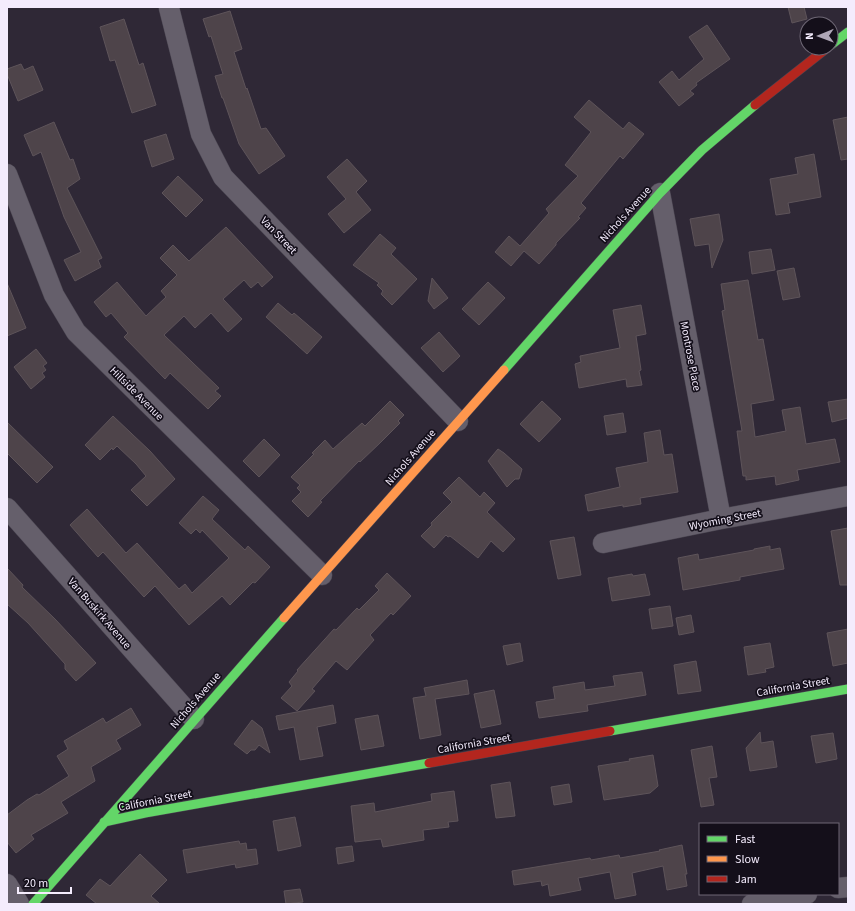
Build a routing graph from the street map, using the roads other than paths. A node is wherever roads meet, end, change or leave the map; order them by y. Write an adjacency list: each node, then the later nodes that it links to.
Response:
1 (169, 8): 7 (street, Van Street)
2 (848, 32): 3 (main road)
3 (839, 39)
4 (817, 56): 6 (main road, Nichols Avenue)
5 (7, 174): 12 (street, Hillside Avenue)
6 (660, 193): 7 (main road, Nichols Avenue); 10 (street, Montrose Place)
7 (458, 421): 12 (main road, Nichols Avenue)
8 (848, 496): 10 (street, Wyoming Street)
9 (7, 508): 14 (street, Van Buskirk Avenue)
10 (721, 519): 11 (street, Wyoming Street)
11 (603, 543)
12 (322, 575): 14 (main road, Nichols Avenue)
13 (848, 689): 15 (main road, California Street)
14 (194, 719): 15 (main road, Nichols Avenue)
15 (104, 822): 19 (main road, Nichols Avenue)
16 (7, 884): 18 (street)
17 (802, 895): 20 (street)
18 (20, 904)
19 (33, 904)
20 (752, 904)

